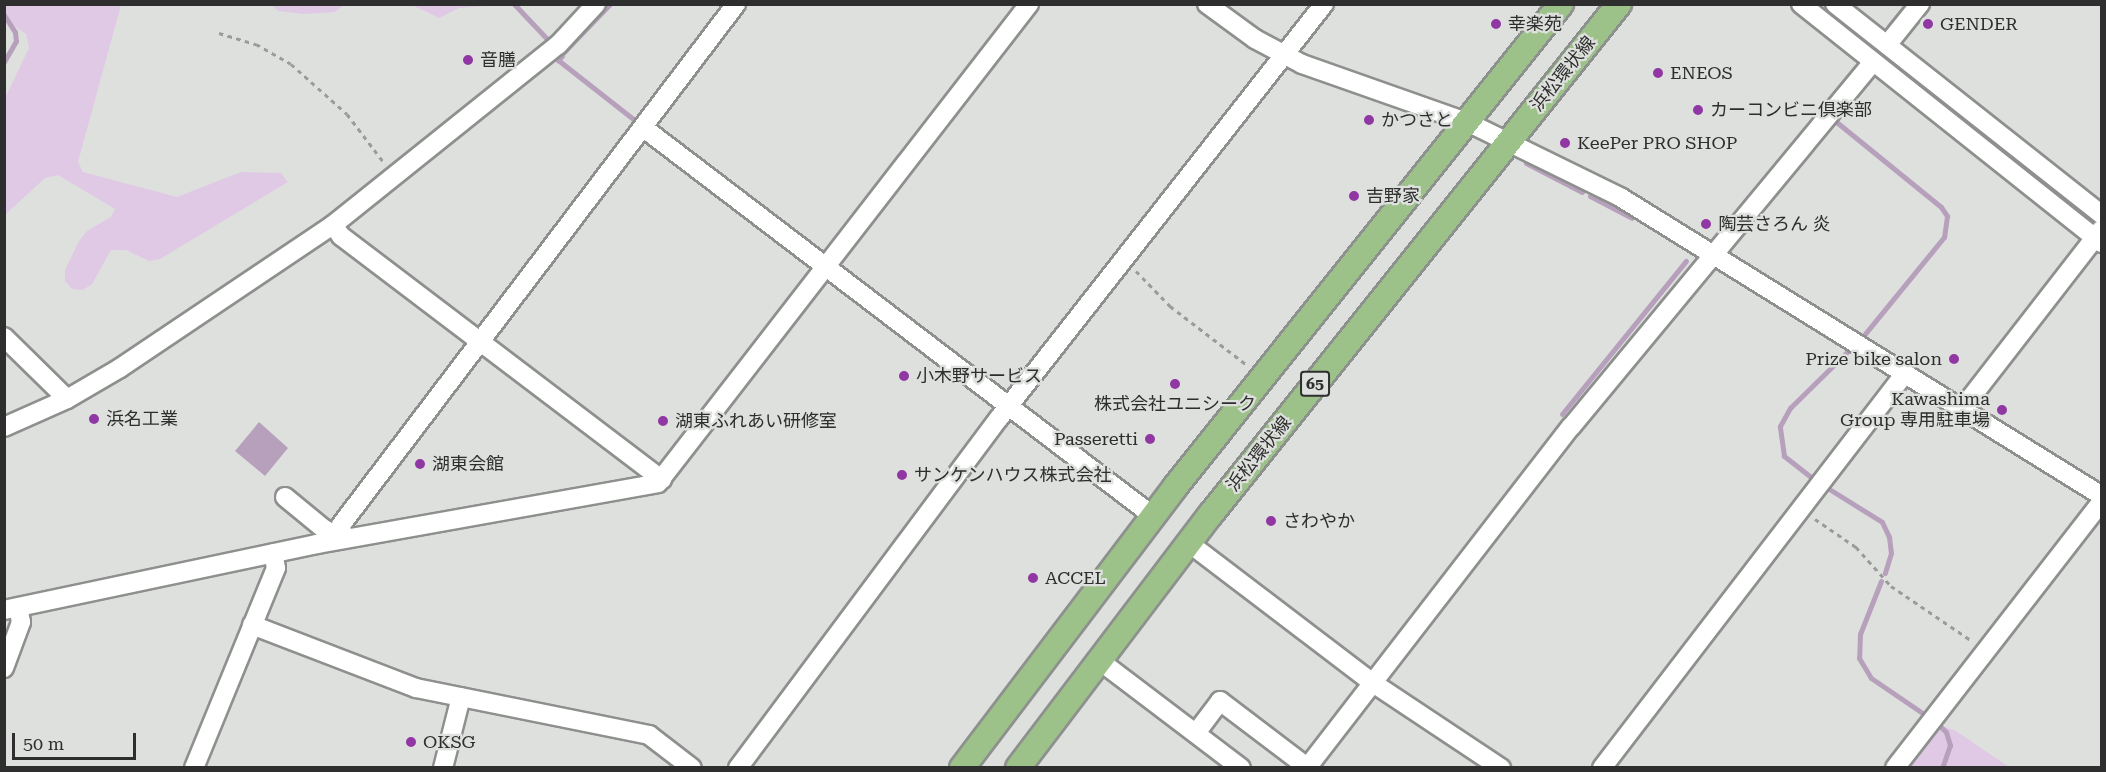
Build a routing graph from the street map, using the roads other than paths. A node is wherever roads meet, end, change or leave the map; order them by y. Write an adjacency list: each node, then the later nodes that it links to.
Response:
1 (596, 4): 18 (street)
2 (736, 4): 15 (street)
3 (1029, 4): 21 (street)
4 (1207, 4): 12 (street)
5 (1324, 4): 12 (street)
6 (1561, 4): 14 (main road, 65)
7 (1619, 4): 16 (main road, 浜松環状線 / 65)
8 (1801, 4): 13 (street)
9 (1835, 4): 11 (street)
10 (1920, 4): 11 (street)
11 (1887, 45): 17 (street)
12 (1282, 55): 14 (street); 26 (street)
13 (1873, 62): 19 (street); 20 (street)
14 (1467, 122): 16 (street); 33 (main road, 65)
15 (645, 129): 21 (street); 23 (street)
16 (1510, 140): 20 (street); 35 (main road, 浜松環状線 / 65)
17 (2102, 215)
18 (333, 225): 23 (street); 25 (street)
19 (2099, 237): 27 (street)
20 (1714, 253): 24 (street); 41 (street)
21 (827, 267): 26 (street); 29 (street)
22 (4, 337): 25 (street)
23 (481, 343): 29 (street); 34 (street)
24 (1905, 373): 27 (street); 53 (street)
25 (67, 399): 28 (street)
26 (1009, 406): 33 (street); 48 (street)
27 (1962, 408): 30 (street)
28 (4, 427)
29 (662, 480): 34 (street)
30 (2102, 496)
31 (285, 497): 34 (street)
32 (2102, 501): 54 (street)
33 (1153, 516): 49 (main road, 65)
34 (343, 539): 36 (street)
35 (1189, 543): 39 (main road, 浜松環状線 / 65); 41 (street)
36 (273, 554): 37 (street); 38 (street)
37 (11, 609): 40 (street)
38 (252, 625): 42 (street); 45 (street)
39 (1100, 661): 43 (street); 50 (main road, 浜松環状線 / 65)
40 (4, 668)
41 (1372, 683): 44 (street); 52 (street)
42 (461, 697): 46 (street); 47 (street)
43 (1196, 733): 44 (street); 51 (street)
44 (1307, 767)
45 (194, 768)
46 (443, 768)
47 (692, 768)
48 (738, 768)
49 (962, 768)
50 (1018, 768)
51 (1241, 768)
52 (1501, 768)
53 (1602, 768)
54 (1895, 768)

